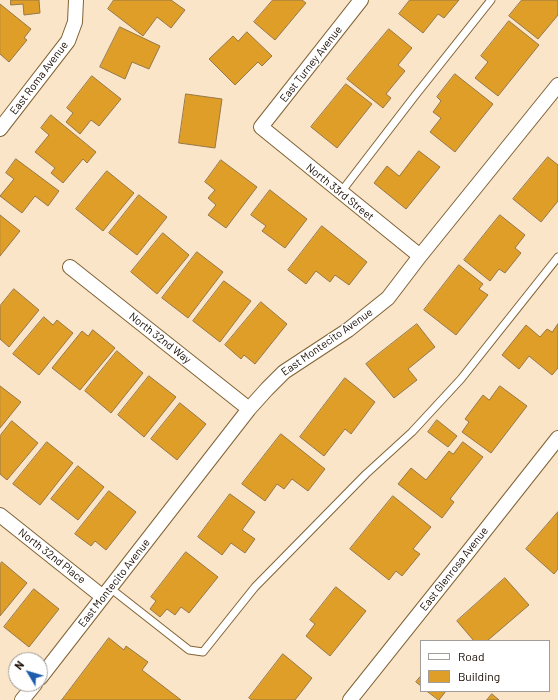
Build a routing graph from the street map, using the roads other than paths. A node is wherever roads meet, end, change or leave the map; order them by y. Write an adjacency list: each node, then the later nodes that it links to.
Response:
1 (76, 0): 6 (street, East Roma Avenue)
2 (491, 0): 7 (lane)
3 (356, 2): 5 (street, East Turney Avenue)
4 (558, 85): 8 (street, East Montecito Avenue)
5 (261, 127): 7 (street, North 33rd Street)
6 (0, 129)
7 (341, 192): 8 (street, North 33rd Street)
8 (420, 256): 11 (street, East Montecito Avenue)
9 (558, 257): 14 (lane)
10 (70, 267): 11 (street, North 32nd Way)
11 (249, 409): 14 (street, East Montecito Avenue)
12 (558, 438): 18 (street, East Glenrosa Avenue)
13 (0, 515): 14 (street, North 32nd Place)
14 (107, 593): 15 (street, East Montecito Avenue)
15 (48, 668)
16 (28, 692): 17 (street)
17 (22, 700)
18 (350, 700)

